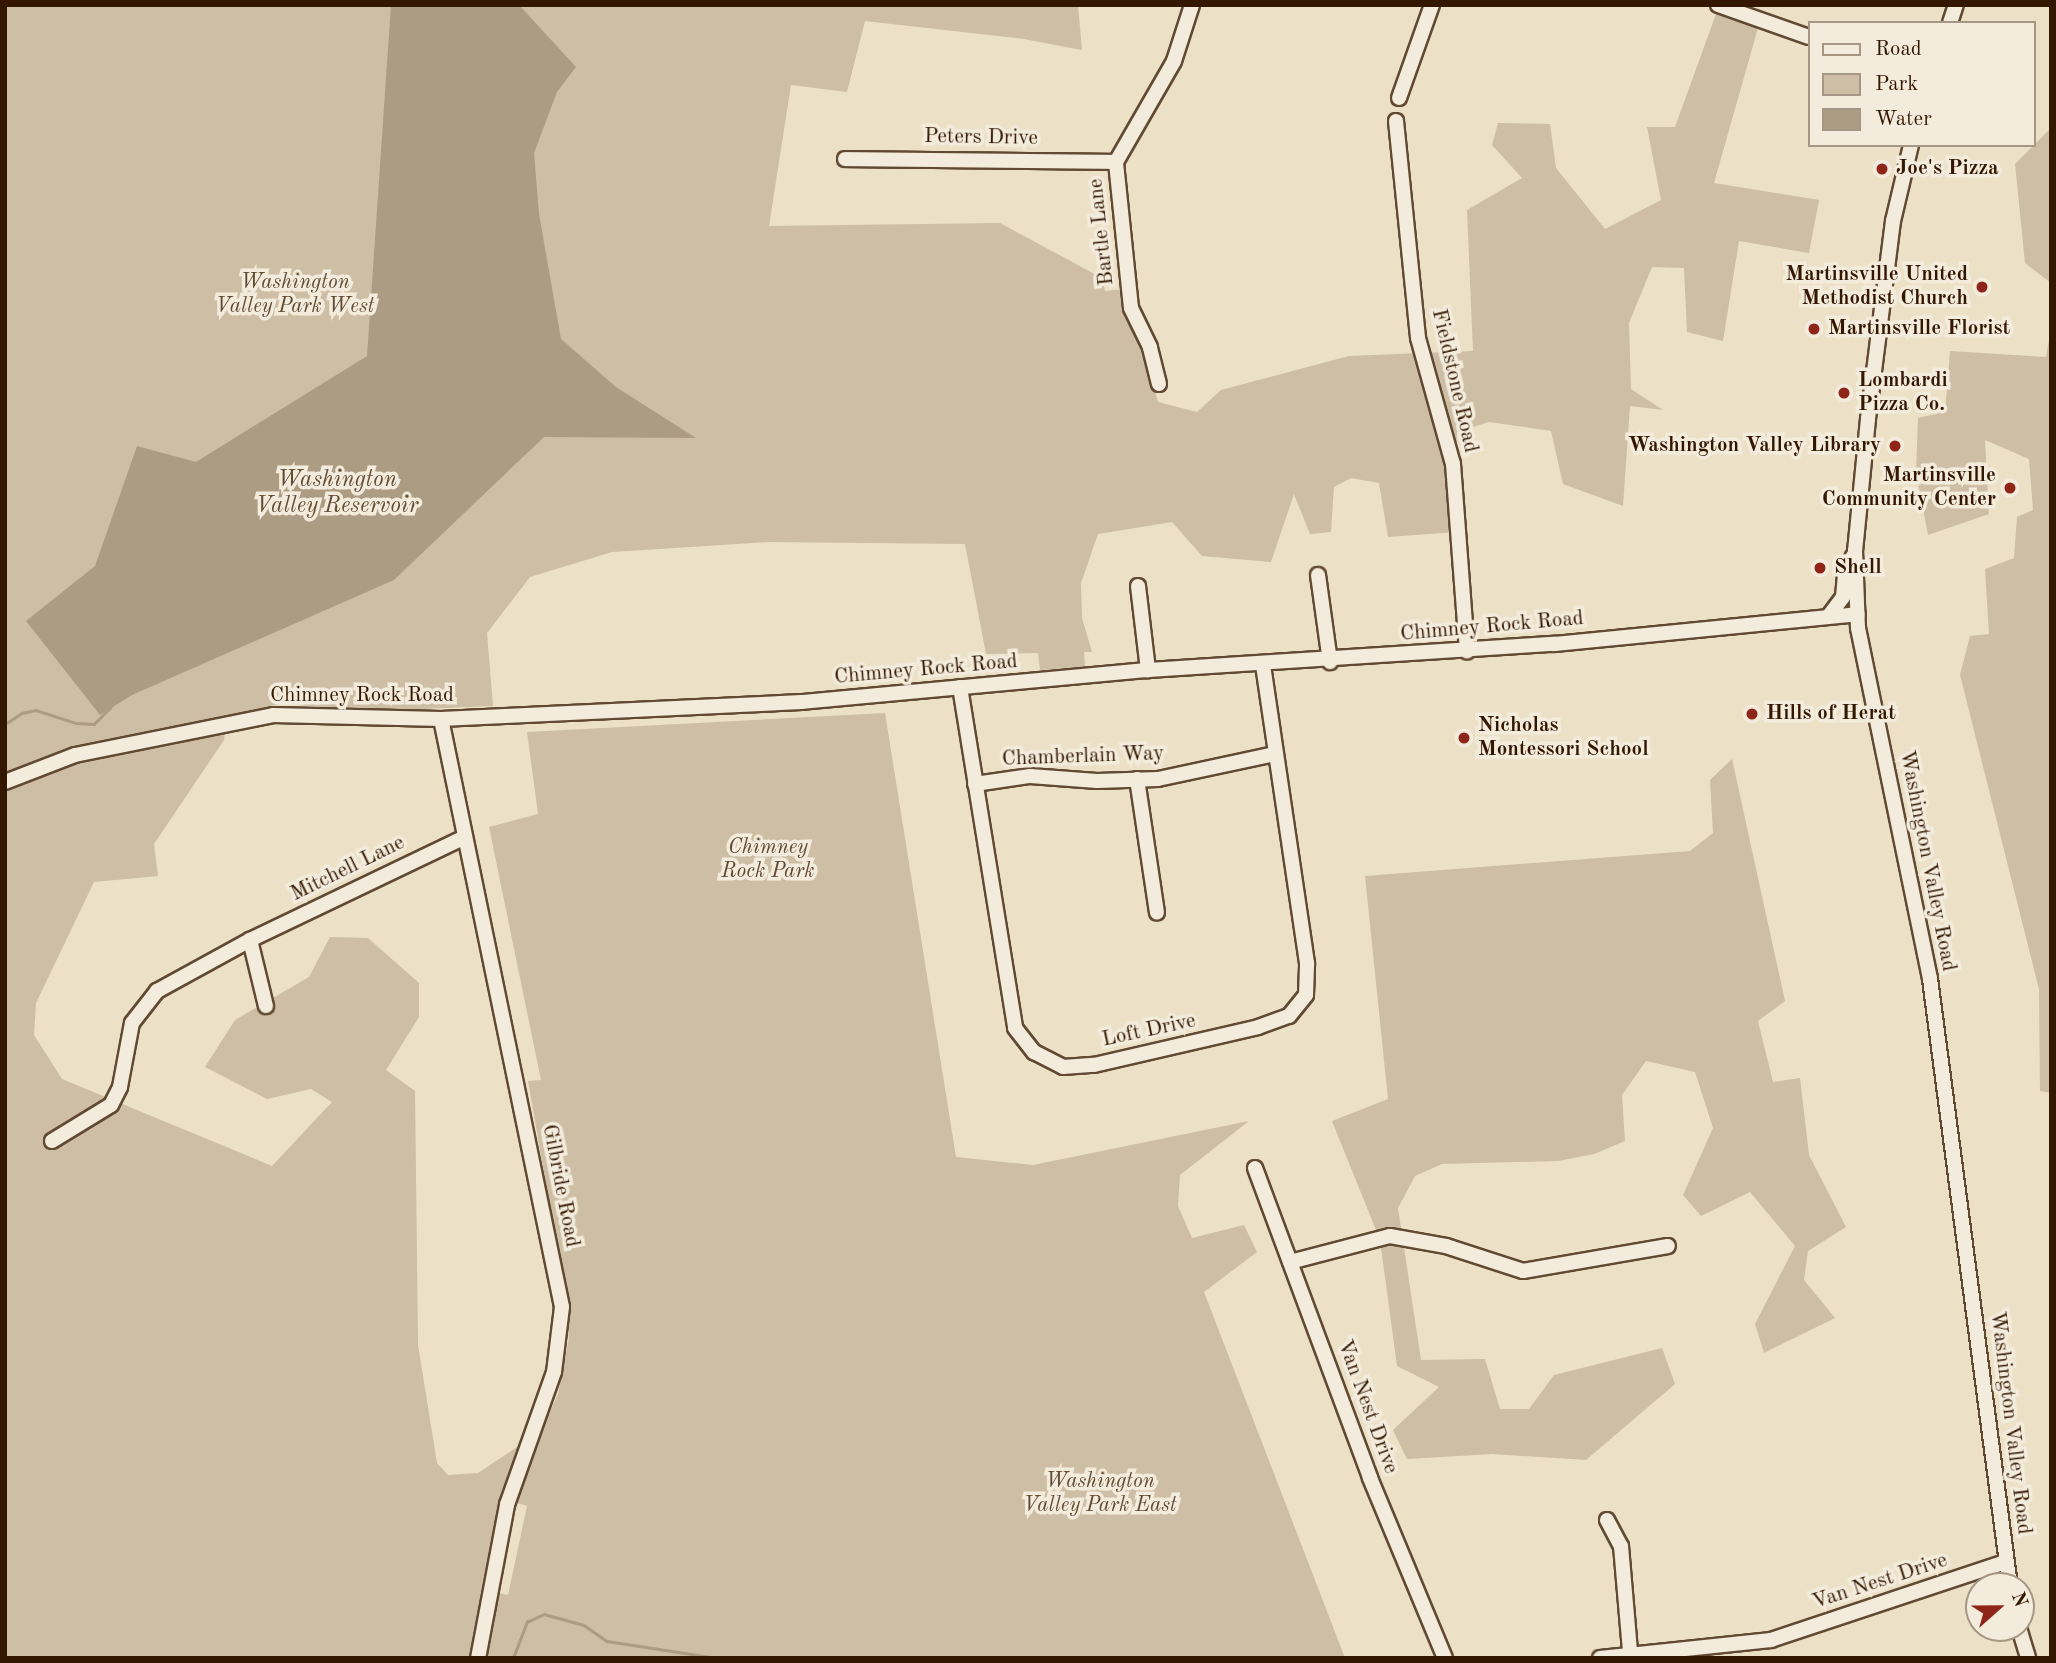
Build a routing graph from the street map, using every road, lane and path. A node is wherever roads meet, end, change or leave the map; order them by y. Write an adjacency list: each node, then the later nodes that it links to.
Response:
1 (1192, 5): 9 (street, Bartle Lane)
2 (1432, 5): 5 (street)
3 (1718, 5): 4 (street)
4 (1808, 37)
5 (1399, 98)
6 (1396, 121): 16 (street, Fieldstone Road)
7 (1911, 147): 11 (street, Washington Valley Road)
8 (845, 159): 9 (street, Peters Drive)
9 (1115, 162): 10 (street, Bartle Lane)
10 (1159, 384)
11 (1855, 551): 14 (street, Washington Valley Road); 15 (street)
12 (1318, 575): 17 (street)
13 (1138, 586): 19 (street)
14 (1858, 614): 15 (street, Chimney Rock Road); 35 (street, Washington Valley Road)
15 (1828, 617): 16 (street, Chimney Rock Road)
16 (1467, 651): 17 (street, Chimney Rock Road)
17 (1330, 662): 18 (street, Chimney Rock Road)
18 (1263, 664): 19 (street, Chimney Rock Road); 22 (street, Loft Drive)
19 (1148, 670): 20 (street, Chimney Rock Road)
20 (960, 687): 21 (street, Chimney Rock Road); 25 (street, Loft Drive)
21 (441, 719): 24 (street, Chimney Rock Road); 26 (street, Gilbride Road)
22 (1275, 754): 23 (street, Chamberlain Way); 25 (street, Loft Drive)
23 (1137, 779): 25 (street, Chamberlain Way); 27 (street)
24 (5, 782)
25 (975, 784)
26 (465, 837): 28 (street, Mitchell Lane); 38 (street, Gilbride Road)
27 (1157, 914)
28 (250, 940): 29 (street); 30 (street, Mitchell Lane)
29 (266, 1006)
30 (52, 1141)
31 (1255, 1168): 33 (street, Van Nest Drive)
32 (1668, 1246): 33 (street)
33 (1290, 1262): 39 (street, Van Nest Drive)
34 (1606, 1520): 37 (street)
35 (2006, 1562): 36 (street, Washington Valley Road); 37 (street, Van Nest Drive)
36 (2008, 1572)
37 (1630, 1652): 40 (street, Van Nest Drive)
38 (478, 1658)
39 (1445, 1658)
40 (1600, 1658)

